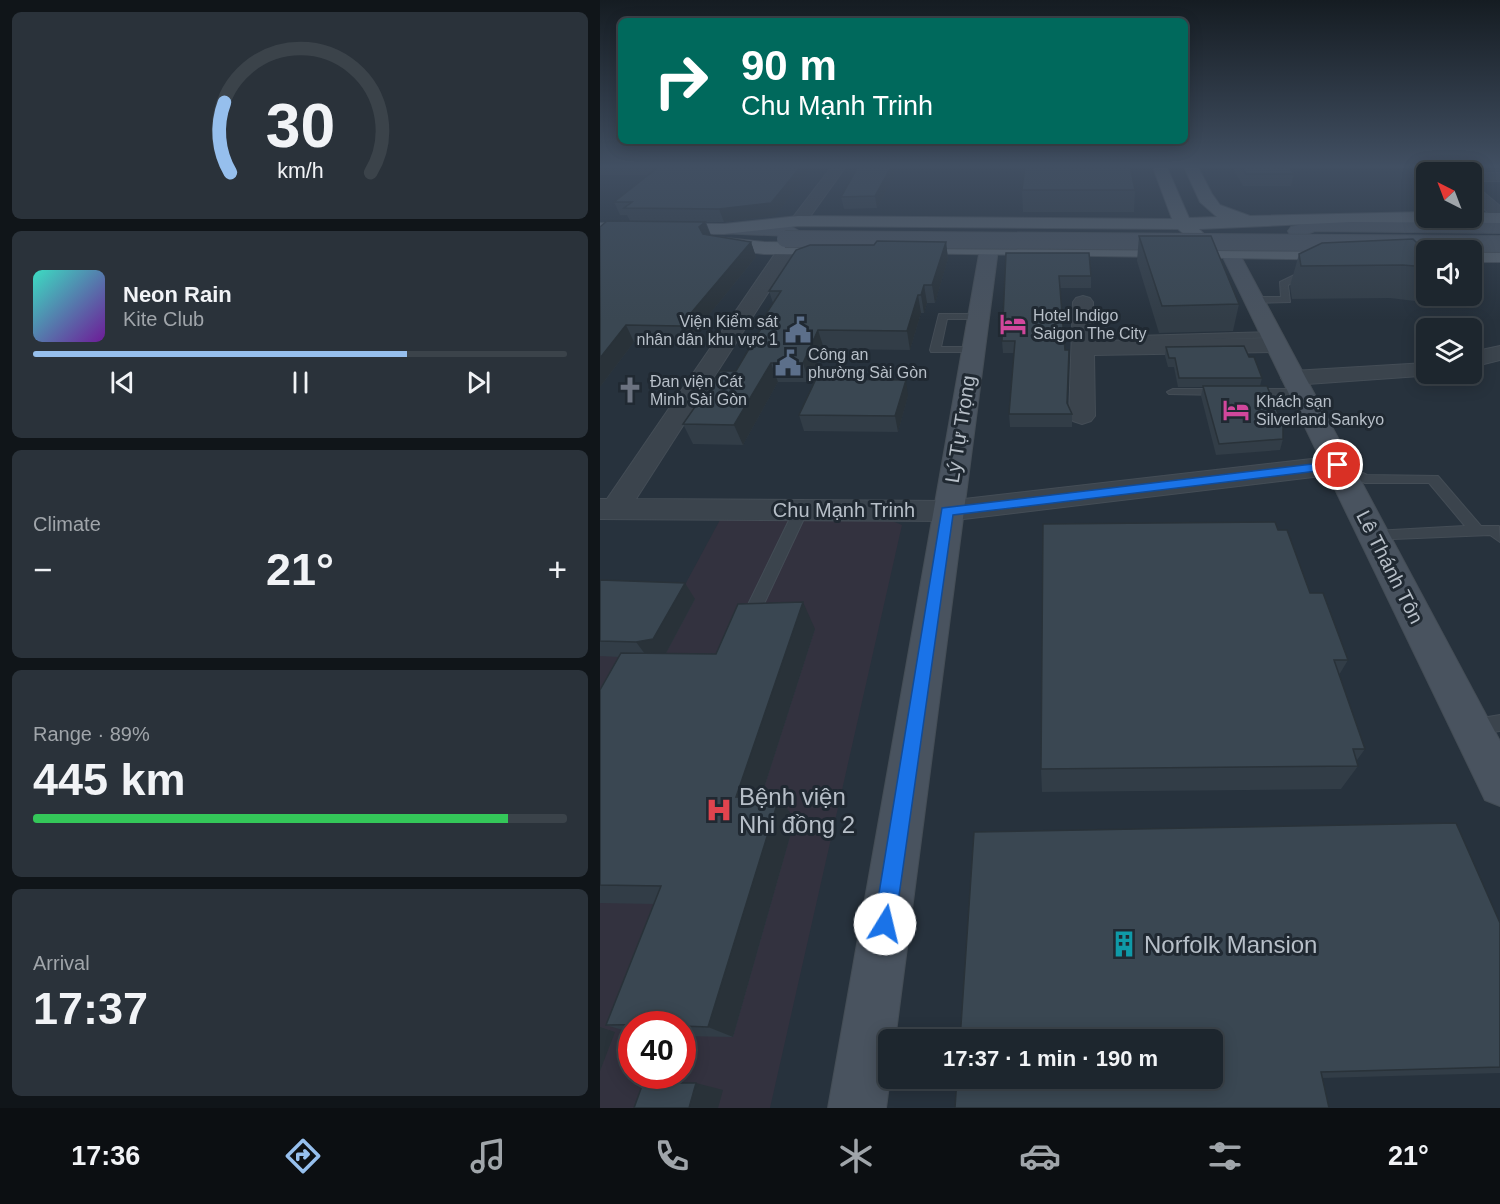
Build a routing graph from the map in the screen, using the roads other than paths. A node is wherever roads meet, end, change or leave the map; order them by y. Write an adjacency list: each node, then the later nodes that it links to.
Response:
1 (803, 217): 11 (street)
2 (1154, 217): 7 (main road)
3 (1181, 217): 8 (main road)
4 (1236, 217): 6 (main road)
5 (1500, 217): 6 (main road)
6 (1255, 221): 8 (main road)
7 (1133, 224): 8 (main road); 11 (main road)
8 (1184, 224): 22 (main road)
9 (600, 228): 12 (main road)
10 (1500, 228): 22 (main road)
11 (793, 230): 12 (main road); 12 (main road); 13 (main road); 15 (main road, bridge); 16 (main road); 39 (street)
12 (723, 236): 14 (main road)
13 (1500, 236)
14 (600, 241)
15 (1500, 244)
16 (989, 249): 17 (main road); 25 (main road, Lý Tự Trọng)
17 (1230, 253): 18 (main road); 23 (main road, Lê Thánh Tôn)
18 (1406, 255): 19 (main road); 22 (main road)
19 (1416, 255)
20 (1482, 256): 21 (main road)
21 (1500, 256)
22 (1320, 260): 23 (lane)
23 (1254, 300): 27 (main road, Lê Thánh Tôn)
24 (1083, 302): 28 (street)
25 (978, 316): 29 (main road, Lý Tự Trọng); 29 (lane)
26 (1136, 339): 27 (lane)
27 (1274, 340): 28 (street); 35 (main road, Lê Thánh Tôn)
28 (1084, 348): 37 (street)
29 (972, 350): 41 (main road, Lý Tự Trọng)
30 (1500, 353): 31 (street)
31 (1482, 356)
32 (1500, 367): 33 (street)
33 (1482, 368)
34 (1416, 371): 35 (street)
35 (1297, 385): 36 (lane); 38 (main road, Lê Thánh Tôn)
36 (1173, 392)
37 (1082, 416)
38 (1338, 465): 41 (street, Chu Mạnh Trinh); 42 (lane); 43 (main road, Lê Thánh Tôn)
39 (607, 509): 40 (street, Chu Mạnh Trinh)
40 (801, 510): 41 (street, Chu Mạnh Trinh); 45 (lane)
41 (947, 511): 48 (main road, Lý Tự Trọng)
42 (1477, 531): 43 (lane); 44 (lane)
43 (1374, 536): 46 (main road, Lê Thánh Tôn)
44 (1500, 537)
45 (737, 641)
46 (1486, 725): 47 (main road, Lê Thánh Tôn)
47 (1500, 785)
48 (857, 1108)

